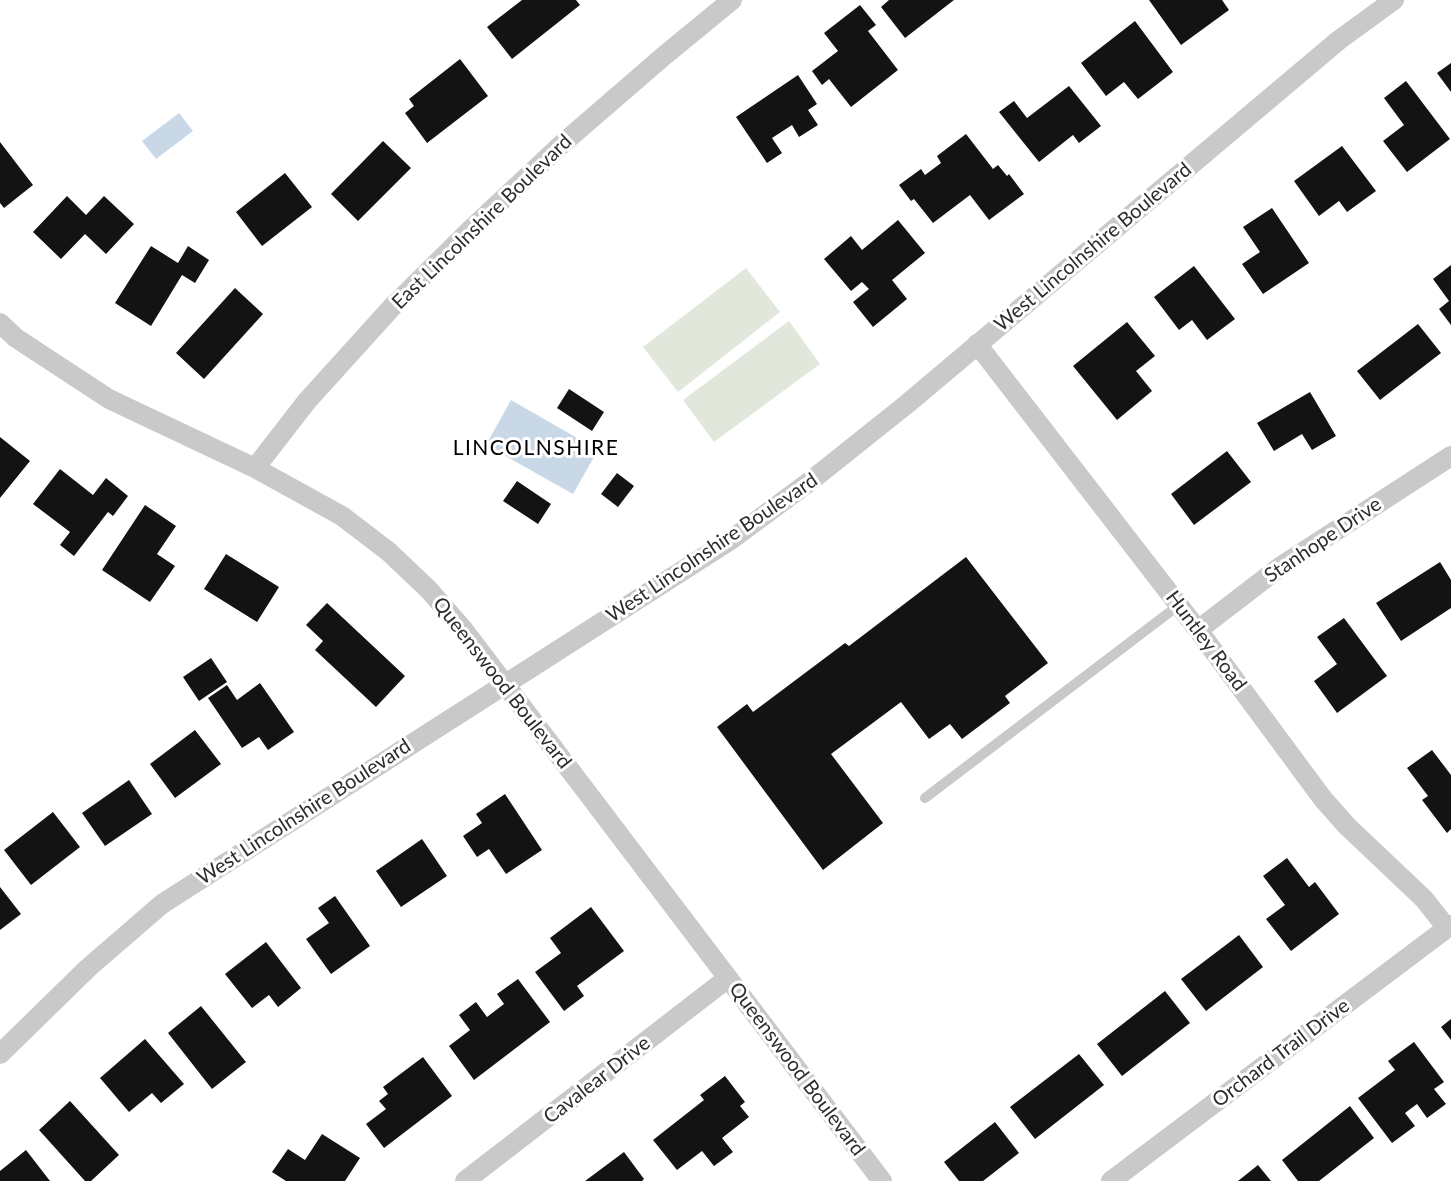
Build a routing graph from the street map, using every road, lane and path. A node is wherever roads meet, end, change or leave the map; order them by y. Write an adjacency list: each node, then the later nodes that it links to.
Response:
1 (732, 0): 6 (street, East Lincolnshire Boulevard)
2 (1394, 0): 4 (street, West Lincolnshire Boulevard)
3 (0, 323): 6 (street, Queenswood Boulevard)
4 (977, 344): 7 (street, Huntley Road); 9 (street, West Lincolnshire Boulevard)
5 (1451, 456): 8 (street, Stanhope Drive)
6 (255, 468): 9 (street, Queenswood Boulevard)
7 (1179, 605): 8 (street, Huntley Road); 10 (lane)
8 (1198, 630): 11 (street, Huntley Road)
9 (505, 685): 12 (street, Queenswood Boulevard); 13 (street, West Lincolnshire Boulevard)
10 (925, 798)
11 (1449, 926): 16 (street, Orchard Trail Drive)
12 (728, 978): 14 (street, Cavalear Drive); 15 (street, Queenswood Boulevard)
13 (0, 1054)
14 (465, 1181)
15 (882, 1181)
16 (1111, 1181)

